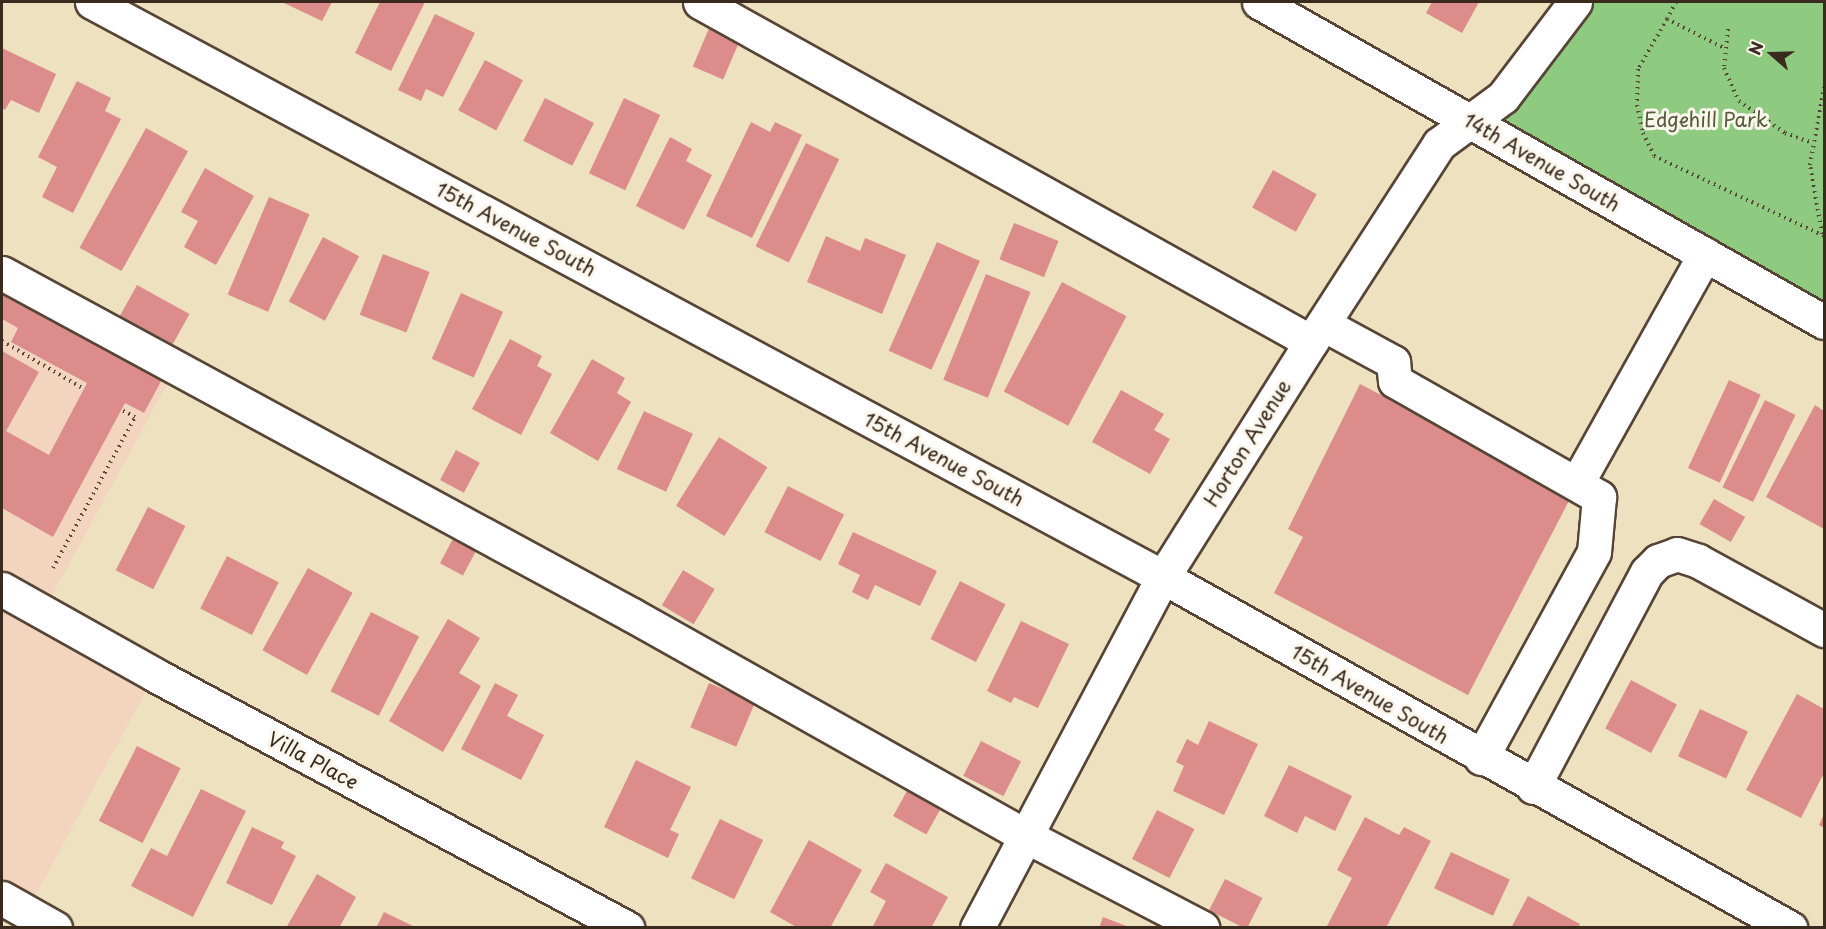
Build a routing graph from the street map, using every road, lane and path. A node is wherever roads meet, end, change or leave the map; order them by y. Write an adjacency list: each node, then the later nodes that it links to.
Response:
1 (93, 2): 22 (street, 15th Avenue South)
2 (700, 2): 16 (street)
3 (1259, 2): 10 (street, 14th Avenue South)
4 (1575, 2): 10 (street, Horton Avenue)
5 (1676, 2): 6 (path)
6 (1667, 19): 8 (path); 12 (path)
7 (1728, 29): 8 (path)
8 (1725, 48): 11 (path)
9 (1824, 87): 11 (path)
10 (1470, 121): 13 (street, 14th Avenue South); 16 (street, Horton Avenue)
11 (1812, 143): 12 (path)
12 (1823, 236)
13 (1705, 254): 15 (street, 14th Avenue South); 20 (street)
14 (2, 273): 27 (street)
15 (1824, 322)
16 (1317, 333): 20 (street); 22 (street, Horton Avenue)
17 (2, 340): 18 (path)
18 (84, 389)
19 (122, 410): 21 (path)
20 (1576, 483): 25 (street)
21 (53, 567)
22 (1163, 576): 25 (street, 15th Avenue South); 27 (street, Horton Avenue)
23 (2, 588): 30 (street, Villa Place)
24 (1824, 630): 26 (street)
25 (1481, 758): 26 (street, 15th Avenue South)
26 (1533, 787): 33 (street, 15th Avenue South)
27 (1026, 836): 31 (street, Horton Avenue); 32 (street)
28 (2, 898): 29 (street)
29 (55, 927)
30 (627, 927)
31 (977, 927)
32 (1203, 927)
33 (1790, 927)

